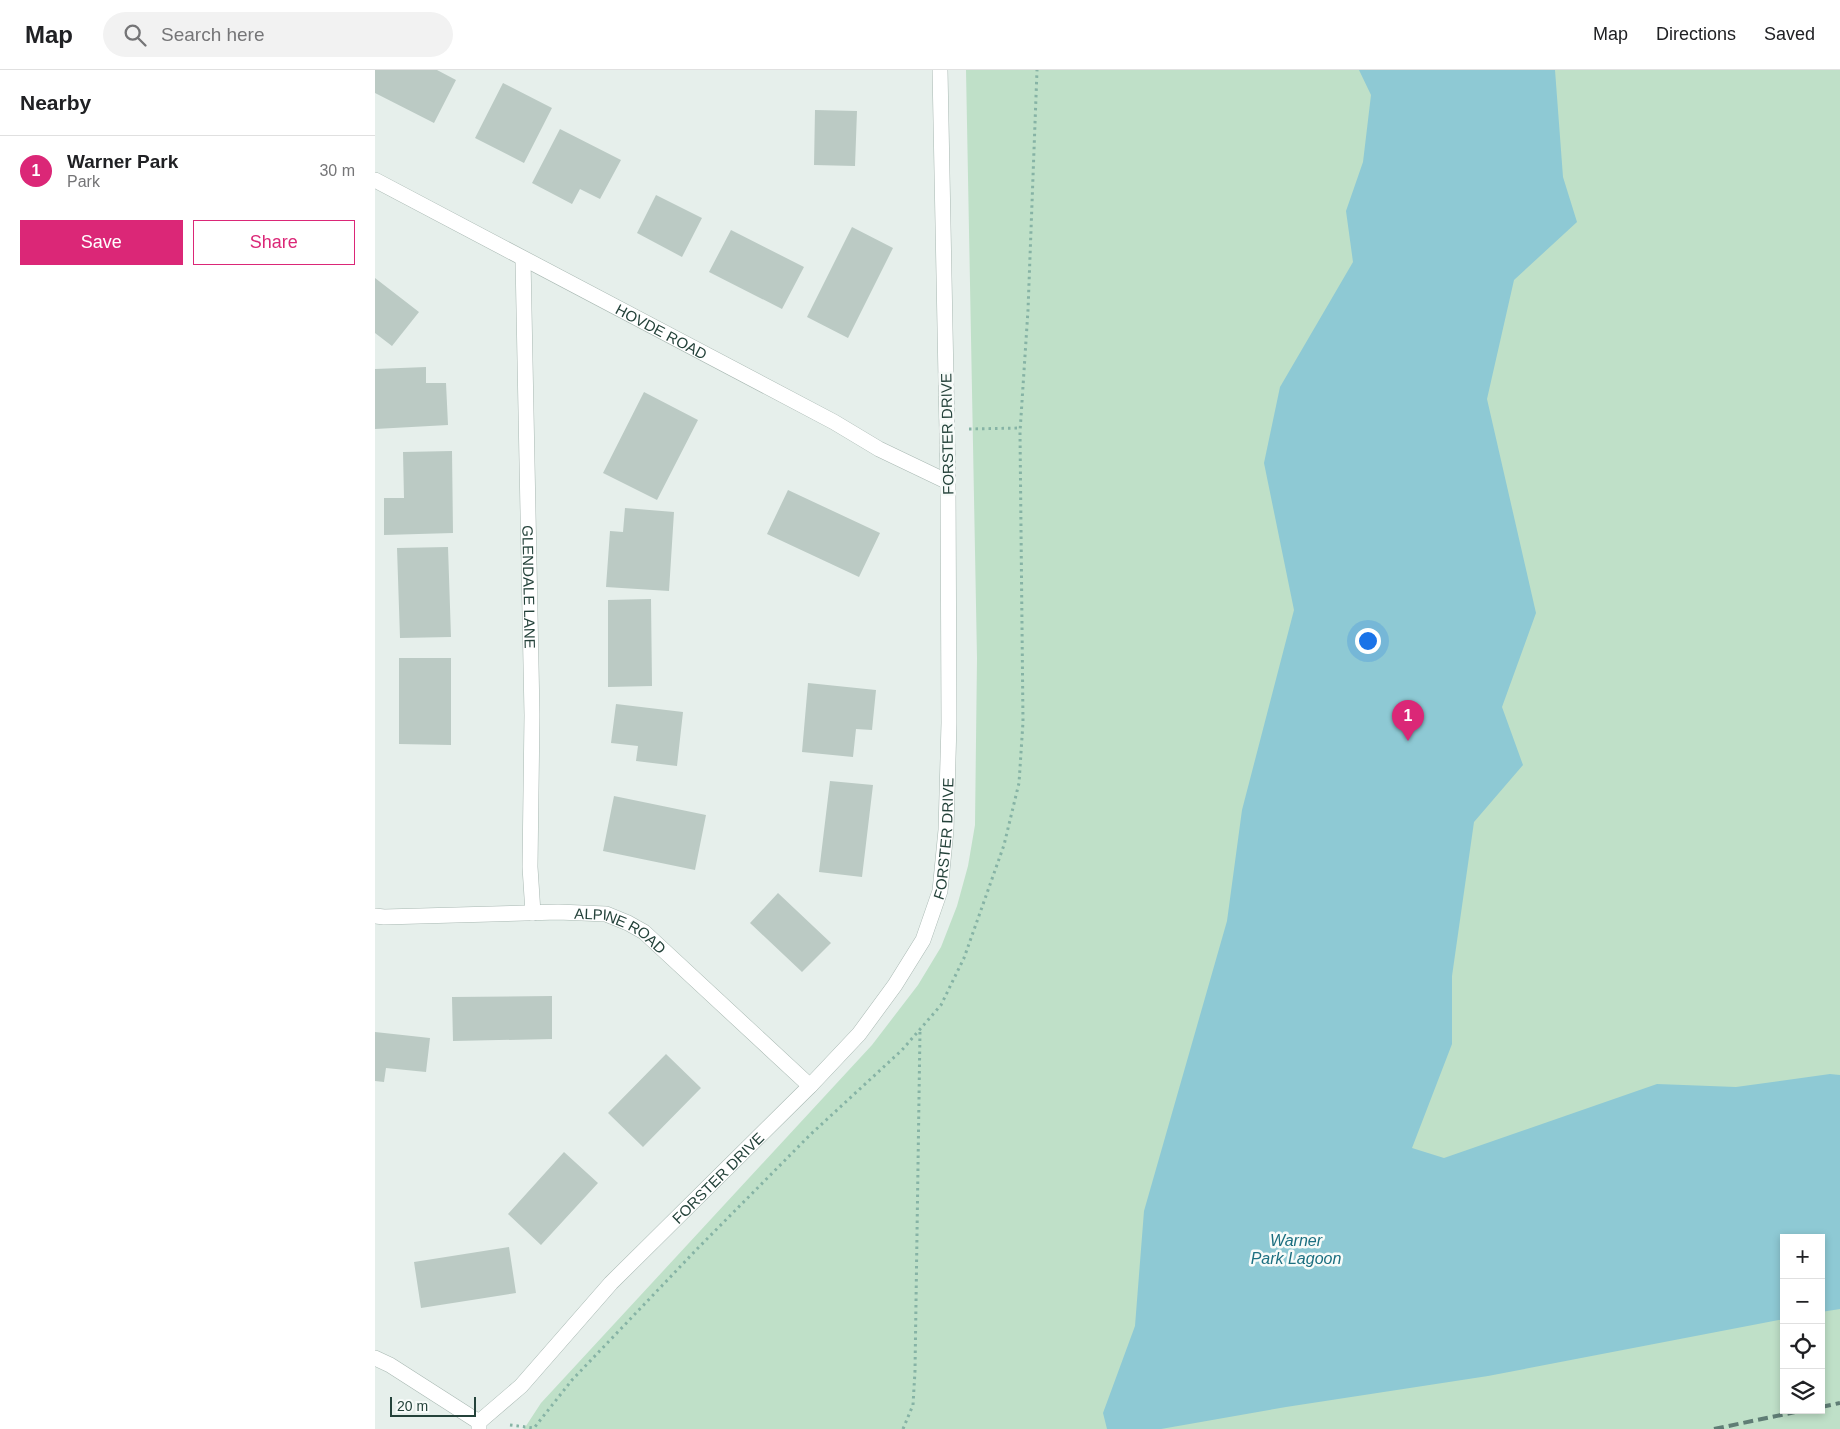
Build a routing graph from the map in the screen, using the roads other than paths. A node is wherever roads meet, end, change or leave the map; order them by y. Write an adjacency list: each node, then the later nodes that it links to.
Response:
1 (940, 70): 4 (street, FORSTER DRIVE)
2 (375, 180): 3 (street, HOVDE ROAD)
3 (523, 259): 4 (street, HOVDE ROAD); 5 (street, GLENDALE LANE)
4 (947, 482): 7 (street, FORSTER DRIVE)
5 (533, 913): 6 (street, ALPINE ROAD); 7 (street, ALPINE ROAD)
6 (375, 916)
7 (810, 1086): 9 (street, FORSTER DRIVE)
8 (375, 1358): 9 (street)
9 (479, 1425)

